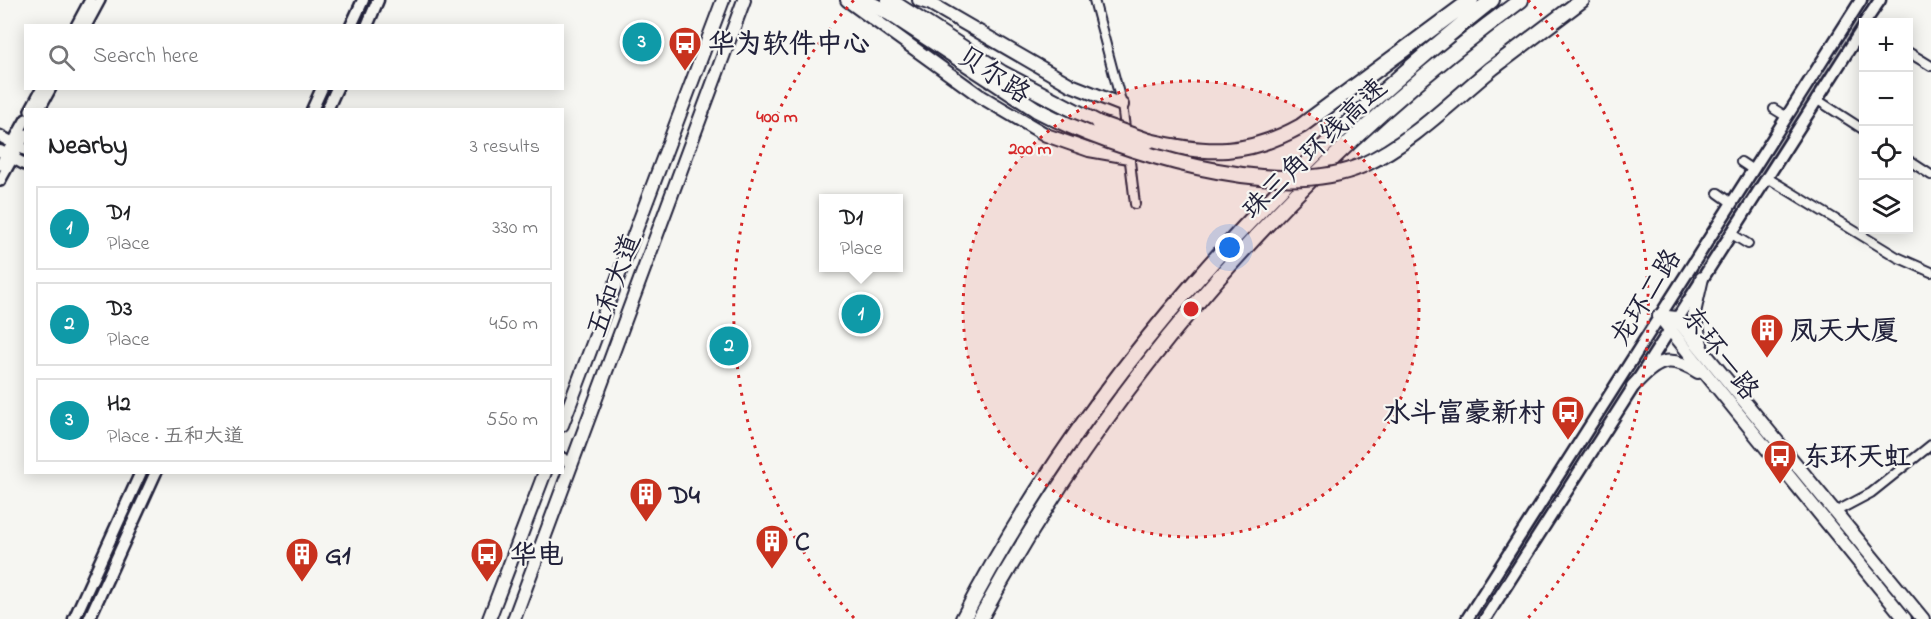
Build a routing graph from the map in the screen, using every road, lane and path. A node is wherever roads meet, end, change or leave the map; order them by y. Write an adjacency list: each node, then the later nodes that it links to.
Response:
1 (90, 0): 19 (street)
2 (100, 0): 20 (street)
3 (363, 0): 21 (main road)
4 (378, 0): 22 (main road)
5 (723, 0): 65 (main road, 五和大道)
6 (847, 0): 43 (main road, 贝尔路)
7 (889, 0): 10 (highway, bridge)
8 (919, 0): 31 (main road, 贝尔路)
9 (1094, 0): 31 (street)
10 (1471, 0)
11 (1492, 0): 81 (highway, 珠三角环线高速)
12 (1521, 0): 82 (highway, 珠三角环线高速)
13 (1582, 0): 16 (highway, bridge)
14 (1861, 0): 37 (main road, 龙环二路)
15 (1880, 0): 18 (main road, 龙环二路)
16 (865, 1)
17 (744, 3): 69 (main road, 五和大道)
18 (1868, 18)
19 (77, 24)
20 (87, 24)
21 (352, 24)
22 (368, 24)
23 (1859, 32): 30 (main road, 龙环二路)
24 (1913, 55): 25 (street)
25 (1931, 66)
26 (41, 90): 32 (street)
27 (50, 90): 33 (street)
28 (321, 90): 34 (main road)
29 (336, 90): 35 (main road)
30 (1816, 99): 39 (street); 50 (main road, 龙环二路)
31 (1122, 105): 43 (street)
32 (31, 108)
33 (40, 108)
34 (313, 108)
35 (328, 108)
36 (1774, 109): 37 (street)
37 (1787, 117): 48 (main road, 龙环二路)
38 (24, 127): 41 (street)
39 (1859, 127)
40 (0, 136): 41 (main road)
41 (19, 146): 42 (street)
42 (6, 155): 46 (main road); 47 (street); 51 (street)
43 (1129, 157): 54 (street)
44 (1741, 162): 48 (street)
45 (1913, 163): 49 (street)
46 (24, 164)
47 (0, 165)
48 (1753, 170): 53 (main road, 龙环二路)
49 (1931, 175)
50 (1766, 177): 55 (main road, 龙环二路); 57 (street)
51 (0, 181)
52 (1718, 193): 53 (street)
53 (1732, 202): 59 (main road, 龙环二路)
54 (1136, 204)
55 (1730, 233): 56 (street); 58 (main road, 龙环二路)
56 (1748, 244)
57 (1931, 272)
58 (1702, 278): 60 (main road, 龙环二路); 62 (main road)
59 (1659, 316): 60 (main road, 东环一路); 61 (main road, 东环一路); 83 (main road, 龙环二路)
60 (1676, 318): 61 (main road, 龙环二路); 62 (main road, 东环一路)
61 (1668, 331): 63 (main road, 东环一路); 64 (main road, 龙环二路)
62 (1707, 356): 76 (main road, 东环一路)
63 (1710, 382): 64 (main road); 85 (main road, 东环一路)
64 (1633, 386): 84 (main road, 龙环二路)
65 (571, 401): 66 (main road); 67 (main road, 五和大道)
66 (564, 411)
67 (564, 420)
68 (1931, 445): 76 (street)
69 (565, 461)
70 (140, 474): 77 (main road)
71 (155, 474): 78 (main road)
72 (536, 474): 75 (main road)
73 (544, 474): 75 (main road)
74 (561, 474): 80 (main road, 五和大道)
75 (532, 509): 79 (main road)
76 (1835, 512): 86 (main road, 东环一路)
77 (74, 619)
78 (89, 619)
79 (489, 619)
80 (514, 619)
81 (963, 619)
82 (980, 619)
83 (1467, 619)
84 (1485, 619)
85 (1905, 619)
86 (1923, 619)

